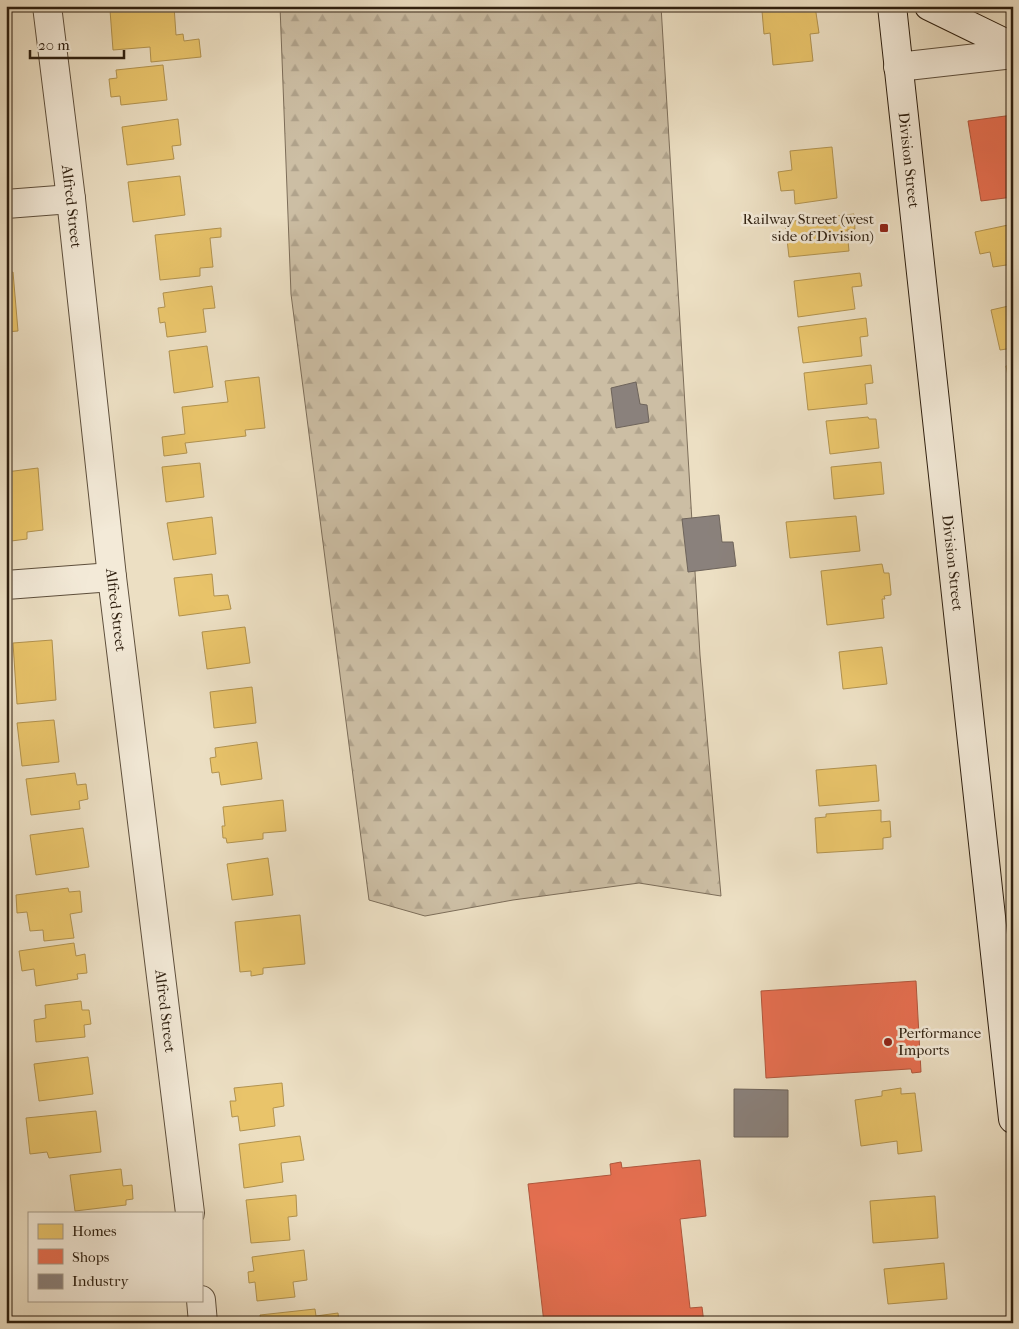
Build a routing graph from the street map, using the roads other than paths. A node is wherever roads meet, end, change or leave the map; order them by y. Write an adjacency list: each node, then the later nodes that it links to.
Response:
1 (47, 6): 7 (street, Alfred Street)
2 (892, 6): 6 (street, Division Street)
3 (928, 6): 4 (street)
4 (1013, 47)
5 (1013, 54): 6 (street)
6 (898, 67): 11 (street, Division Street)
7 (71, 199): 8 (street); 9 (street, Alfred Street)
8 (6, 204)
9 (112, 577): 10 (street); 12 (street, Alfred Street)
10 (6, 586)
11 (1013, 1119)
12 (190, 1212)
13 (201, 1302): 14 (street)
14 (203, 1323)

